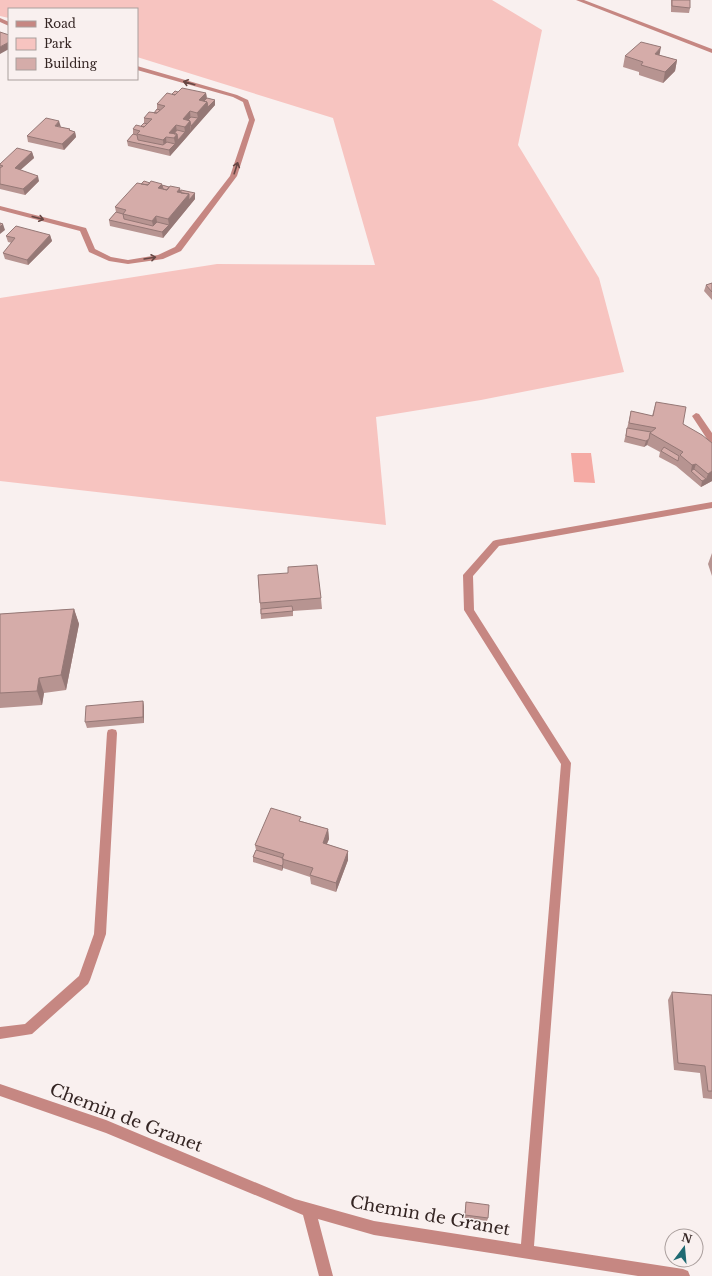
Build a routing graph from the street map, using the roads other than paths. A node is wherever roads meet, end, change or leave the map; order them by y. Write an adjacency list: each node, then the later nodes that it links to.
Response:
1 (579, 0): 2 (street)
2 (712, 51)
3 (138, 68): 4 (street, one-way to 3)
4 (0, 208)
5 (696, 416): 6 (street)
6 (712, 440)
7 (712, 506): 12 (street)
8 (112, 733): 9 (street)
9 (0, 1033)
10 (0, 1090): 11 (street, Chemin de Granet)
11 (309, 1210): 12 (street, Chemin de Granet); 13 (street)
12 (527, 1252): 14 (street, Chemin de Granet)
13 (326, 1276)
14 (683, 1276)

